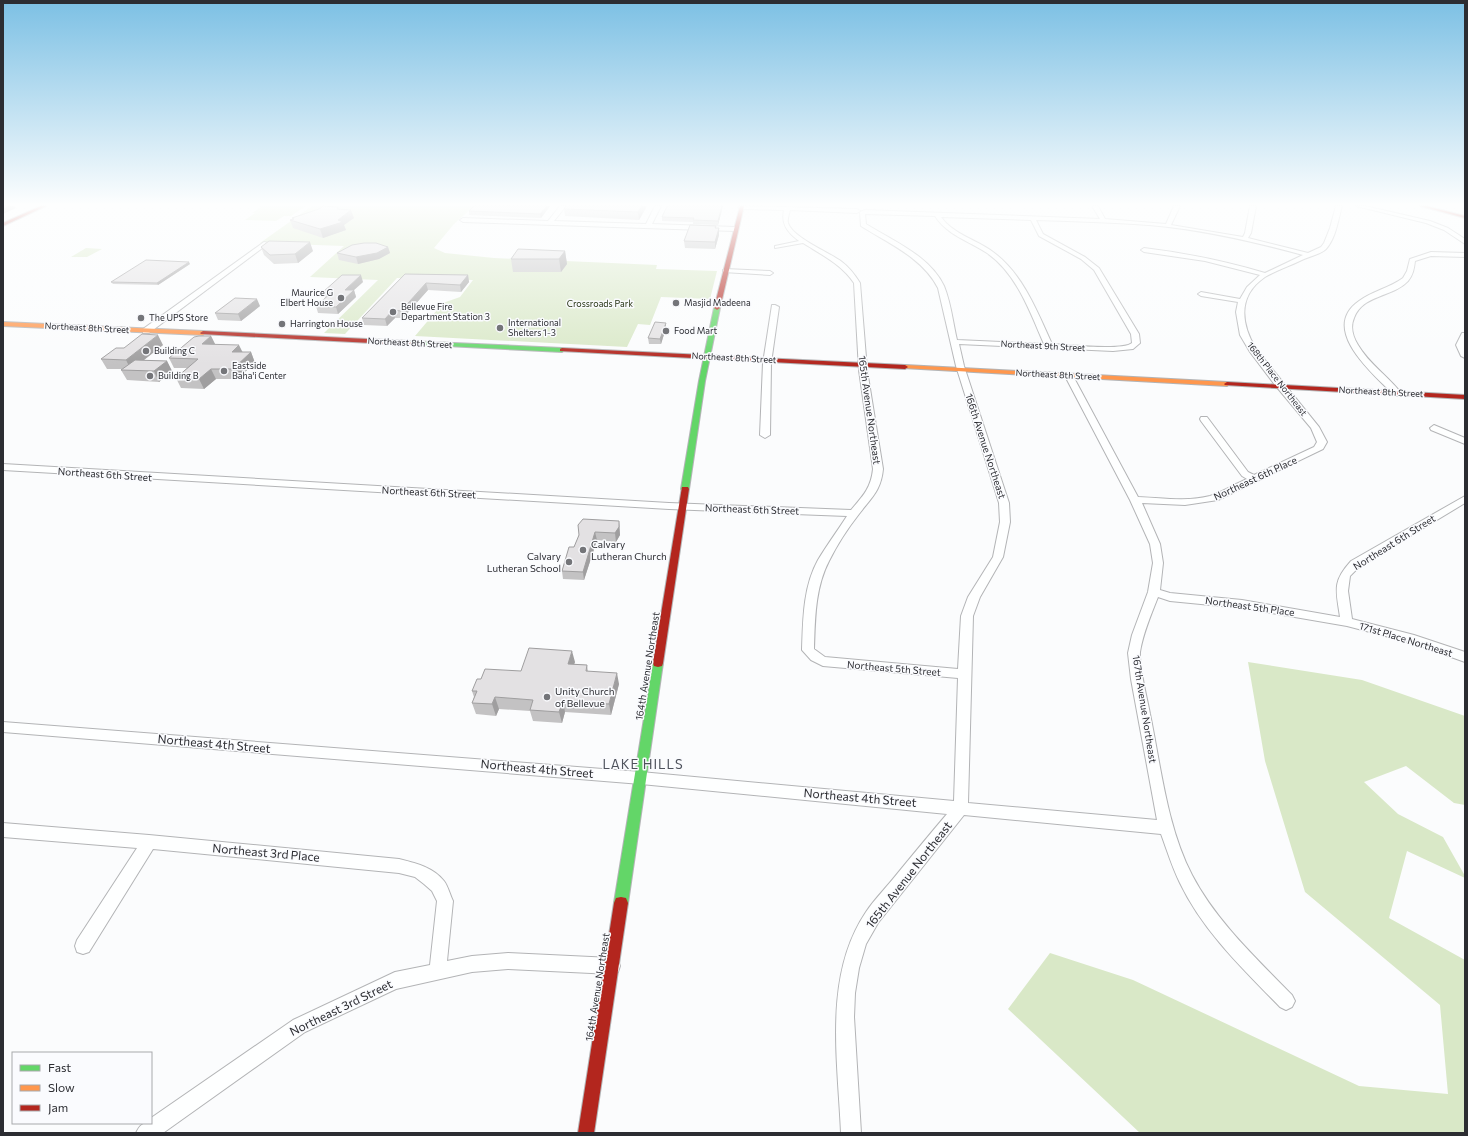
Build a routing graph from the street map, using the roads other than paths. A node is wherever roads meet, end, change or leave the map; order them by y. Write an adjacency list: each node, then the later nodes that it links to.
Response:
1 (245, 259): 17 (street)
2 (728, 259): 10 (street, 164th Avenue Northeast)
3 (834, 259): 24 (street, 165th Avenue Northeast)
4 (917, 259): 19 (street, 166th Avenue Northeast)
5 (997, 259): 20 (street)
6 (1081, 259): 20 (street, Northeast 9th Street)
7 (1206, 259): 12 (street)
8 (1299, 259): 12 (street)
9 (1414, 259): 28 (street)
10 (725, 271): 11 (street); 21 (street, 164th Avenue Northeast)
11 (770, 273)
12 (1265, 275): 14 (street)
13 (1201, 294): 14 (street)
14 (1242, 302): 27 (street, 168th Place Northeast)
15 (775, 307): 23 (street)
16 (3, 324): 17 (street, Northeast 8th Street)
17 (146, 331): 21 (street, Northeast 8th Street)
18 (1465, 335): 22 (street)
19 (954, 342): 20 (street, Northeast 9th Street); 25 (street, 166th Avenue Northeast)
20 (1049, 347)
21 (707, 356): 23 (street, Northeast 8th Street); 39 (street, 164th Avenue Northeast)
22 (1465, 356)
23 (768, 360): 24 (street, Northeast 8th Street); 32 (street)
24 (863, 364): 25 (street, Northeast 8th Street); 40 (street, 165th Avenue Northeast)
25 (961, 370): 26 (street, Northeast 8th Street); 45 (street, 166th Avenue Northeast)
26 (1069, 376): 27 (street, Northeast 8th Street); 38 (street, 167th Avenue Northeast)
27 (1282, 387): 28 (street, Northeast 8th Street); 34 (street, 168th Place Northeast)
28 (1397, 393): 29 (street, Northeast 8th Street)
29 (1465, 397)
30 (1204, 419): 36 (street)
31 (1434, 428): 33 (street)
32 (765, 435)
33 (1465, 441)
34 (1322, 442): 36 (street, Northeast 6th Place)
35 (3, 467): 39 (street, Northeast 6th Street)
36 (1254, 478): 38 (street, Northeast 6th Place)
37 (1465, 499): 42 (street, Northeast 6th Street)
38 (1135, 500): 41 (street, 167th Avenue Northeast)
39 (683, 506): 40 (street, Northeast 6th Street); 47 (street, 164th Avenue Northeast)
40 (854, 513): 44 (street, 165th Avenue Northeast)
41 (1154, 592): 42 (street, Northeast 5th Place); 49 (street, 167th Avenue Northeast)
42 (1347, 622): 43 (street, 171st Place Northeast)
43 (1465, 657)
44 (823, 661): 45 (street, Northeast 5th Street)
45 (964, 674): 48 (street, 166th Avenue Northeast)
46 (3, 727): 47 (street, Northeast 4th Street)
47 (641, 778): 48 (street, Northeast 4th Street); 53 (street, 164th Avenue Northeast)
48 (961, 808): 49 (street, Northeast 4th Street); 58 (street, 165th Avenue Northeast)
49 (1166, 828): 55 (street, 167th Avenue Northeast)
50 (3, 830): 51 (street, Northeast 3rd Place)
51 (149, 842): 52 (street); 54 (street, Northeast 3rd Place)
52 (83, 946)
53 (612, 966): 54 (street, Northeast 3rd Street); 57 (street, 164th Avenue Northeast)
54 (438, 970): 56 (street, Northeast 3rd Street)
55 (1286, 1001)
56 (146, 1133)
57 (586, 1133)
58 (851, 1133)

